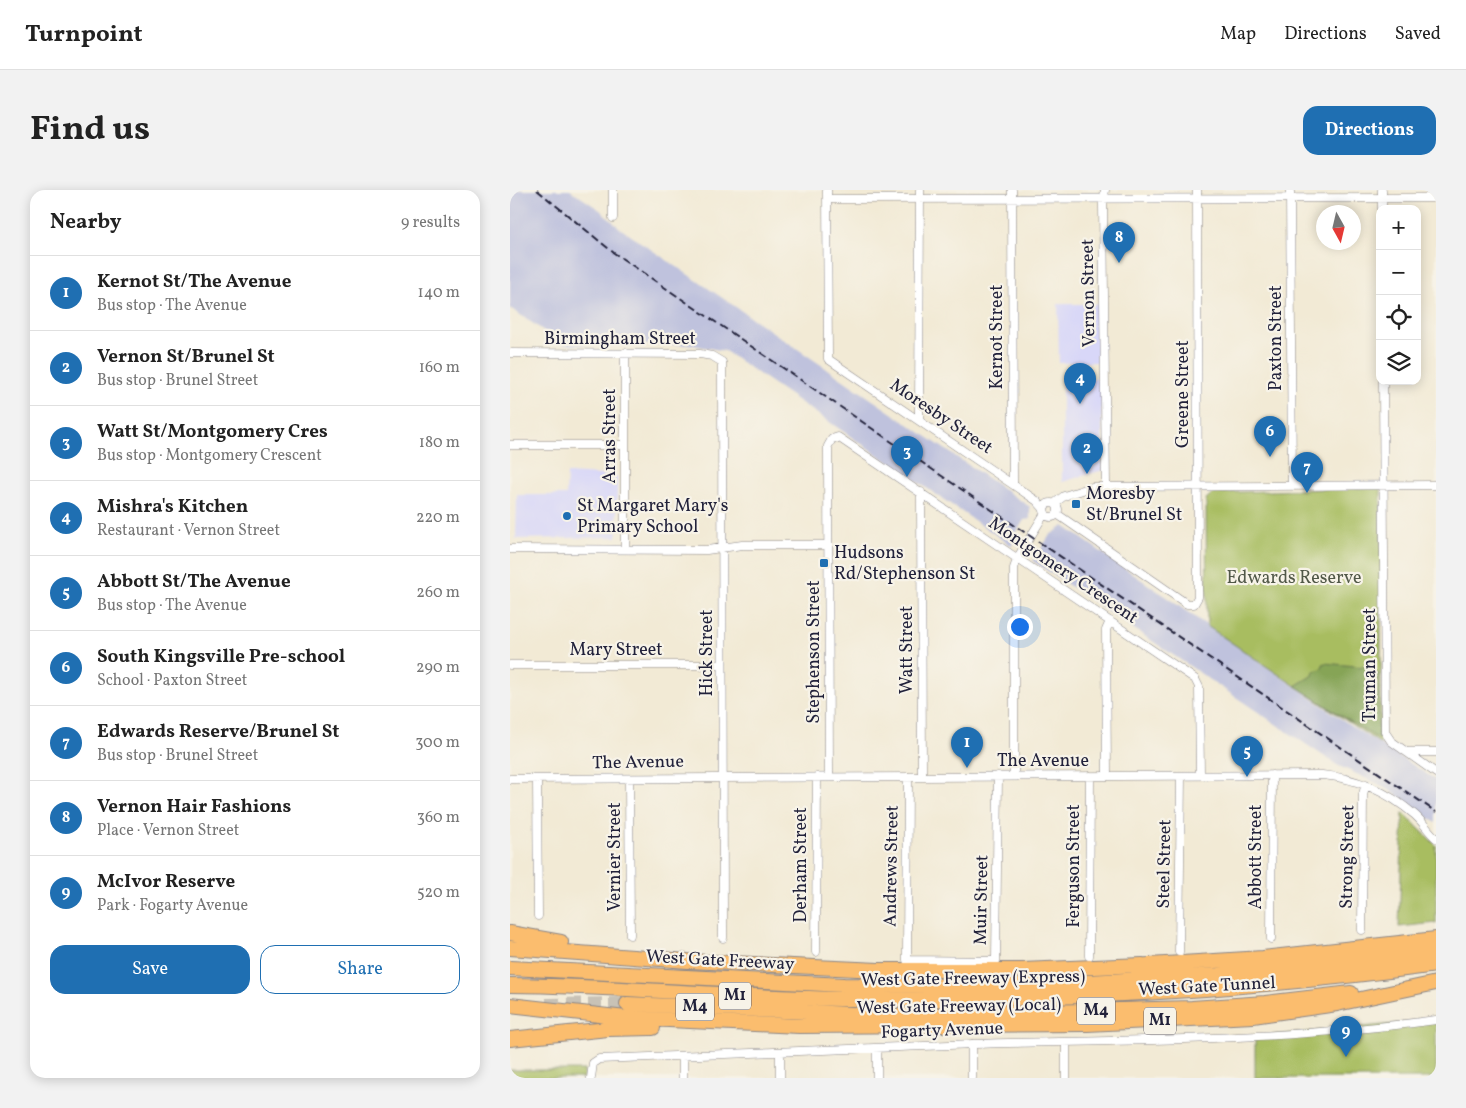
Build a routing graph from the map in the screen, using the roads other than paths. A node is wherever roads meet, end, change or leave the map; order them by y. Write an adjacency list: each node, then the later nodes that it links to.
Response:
1 (613, 190): 13 (street)
2 (828, 190): 10 (street)
3 (920, 190): 12 (street)
4 (1012, 190): 11 (street, Kernot Street)
5 (1104, 194): 6 (street); 11 (street); 27 (street, Vernon Street)
6 (1197, 194): 7 (street); 24 (street, Greene Street)
7 (1290, 194): 8 (street); 25 (street, Paxton Street)
8 (1382, 194): 9 (street)
9 (1436, 198)
10 (828, 199): 12 (street); 18 (street, Moresby Street)
11 (1012, 199): 12 (street); 22 (street, Kernot Street)
12 (920, 200): 18 (street)
13 (613, 218)
14 (510, 353): 15 (street, Birmingham Street)
15 (626, 353): 16 (street, Birmingham Street); 21 (street, Arras Street)
16 (723, 368): 31 (street, Hick Street)
17 (1383, 385): 26 (street, Truman Street)
18 (919, 420): 22 (street, Moresby Street)
19 (832, 438): 28 (street, Montgomery Crescent); 30 (street, Stephenson Street)
20 (510, 445): 21 (street)
21 (626, 445): 33 (street, Arras Street)
22 (1013, 484): 29 (street, Moresby Street)
23 (1436, 485): 26 (street)
24 (1198, 486): 25 (street); 27 (street); 35 (street, Greene Street)
25 (1292, 486): 26 (street)
26 (1384, 486): 39 (street, Truman Street)
27 (1106, 487): 29 (street)
28 (921, 492): 34 (street, Montgomery Crescent); 52 (street, Watt Street)
29 (1051, 510): 34 (street); 35 (street, Moresby Street)
30 (828, 545): 31 (street); 50 (street, Stephenson Street)
31 (722, 548): 33 (street); 38 (street, Hick Street)
32 (510, 549): 33 (street)
33 (625, 549)
34 (1018, 557): 36 (street, Montgomery Crescent); 45 (street)
35 (1198, 597)
36 (1110, 621): 42 (street, Montgomery Crescent); 47 (street)
37 (510, 665): 38 (street, Mary Street)
38 (721, 665): 49 (street, Hick Street)
39 (1408, 752): 40 (street); 41 (street, Truman Street)
40 (1436, 752)
41 (1435, 770)
42 (1200, 775): 43 (street, The Avenue); 48 (street, The Avenue)
43 (1272, 775): 57 (street, The Avenue); 64 (street, Abbott Street)
44 (998, 776): 45 (street, The Avenue); 52 (street, The Avenue); 70 (street, Muir Street)
45 (1014, 776): 46 (street, The Avenue)
46 (1090, 776): 47 (street, The Avenue); 71 (street, Ferguson Street)
47 (1107, 776): 48 (street, The Avenue)
48 (1181, 776): 68 (street, Steel Street)
49 (722, 777): 53 (street, The Avenue); 56 (street, The Avenue); 63 (street, Hick Street)
50 (830, 777): 51 (street, The Avenue); 53 (street, The Avenue)
51 (908, 777): 52 (street, The Avenue); 70 (street, Andrews Street)
52 (922, 777)
53 (817, 778): 67 (street, Derham Street)
54 (510, 779): 55 (street, The Avenue)
55 (537, 779): 56 (street, The Avenue); 59 (street)
56 (630, 779): 62 (street, Vernier Street)
57 (1366, 784): 58 (street, The Avenue); 60 (street, Strong Street)
58 (1436, 838)
59 (538, 916)
60 (1362, 930)
61 (510, 933): 72 (highway)
62 (630, 935)
63 (723, 938)
64 (1271, 939)
65 (1436, 939): 73 (highway, West Gate Freeway (Local) / M1)
66 (510, 948): 72 (highway, M1)
67 (816, 952)
68 (1179, 952)
69 (1436, 953): 78 (highway, West Gate Freeway (Express) / M1)
70 (906, 956)
71 (1089, 956)
72 (760, 965): 73 (highway, M1)
73 (1142, 965): 78 (highway, West Gate Freeway (Local) / M1)
74 (1436, 965): 77 (highway, West Gate Freeway (Express) / M1)
75 (510, 968): 78 (highway, West Gate Freeway / M1)
76 (1432, 984): 79 (highway, West Gate Tunnel / M4); 84 (highway, West Gate Freeway (Local) / M1)
77 (510, 985)
78 (929, 986)
79 (627, 1004)
80 (510, 1005): 82 (highway, West Gate Freeway (Local) / M1)
81 (510, 1010): 82 (highway)
82 (572, 1012): 84 (highway, West Gate Freeway (Local) / M1)
83 (1436, 1020): 86 (street, Fogarty Avenue)
84 (799, 1026): 85 (highway)
85 (510, 1040)
86 (1066, 1042): 87 (street, Fogarty Avenue); 96 (street)
87 (972, 1044): 88 (street, Fogarty Avenue); 95 (street)
88 (877, 1048): 89 (street, Fogarty Avenue); 94 (street)
89 (780, 1052): 90 (street, Fogarty Avenue); 93 (street)
90 (683, 1056): 91 (street, Fogarty Avenue); 92 (street)
91 (591, 1078)
92 (683, 1078)
93 (780, 1078)
94 (877, 1078)
95 (972, 1078)
96 (1066, 1078)

